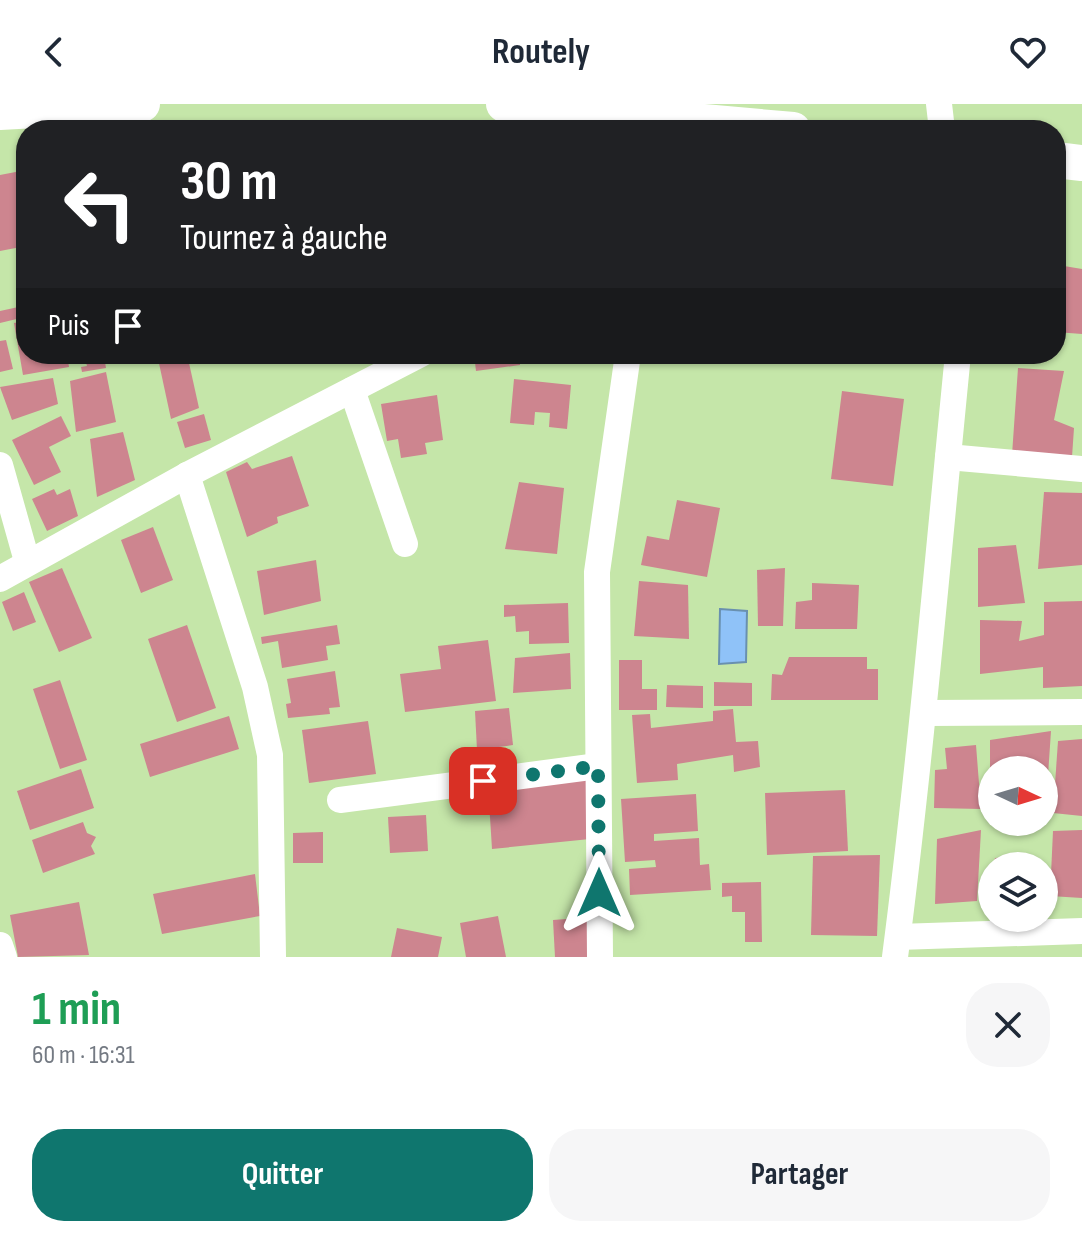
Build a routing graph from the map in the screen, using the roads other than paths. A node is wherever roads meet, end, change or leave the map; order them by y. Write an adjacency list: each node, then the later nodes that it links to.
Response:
1 (142, 104): 3 (street)
2 (504, 104): 4 (street)
3 (0, 112)
4 (657, 117): 5 (street)
5 (688, 120)
6 (402, 364): 9 (street)
7 (627, 364): 19 (street)
8 (957, 364): 10 (street)
9 (352, 390): 13 (street); 14 (street)
10 (948, 457): 12 (street); 18 (street)
11 (0, 465): 15 (street)
12 (1082, 469)
13 (187, 475): 15 (street); 25 (street)
14 (405, 544)
15 (27, 561): 16 (street)
16 (0, 579)
17 (1082, 712): 18 (street)
18 (926, 713): 23 (street)
19 (598, 766): 20 (street); 26 (street)
20 (340, 800)
21 (1082, 931): 23 (street)
22 (0, 945): 24 (street)
23 (896, 947)
24 (4, 957)
25 (273, 957)
26 (600, 957)

